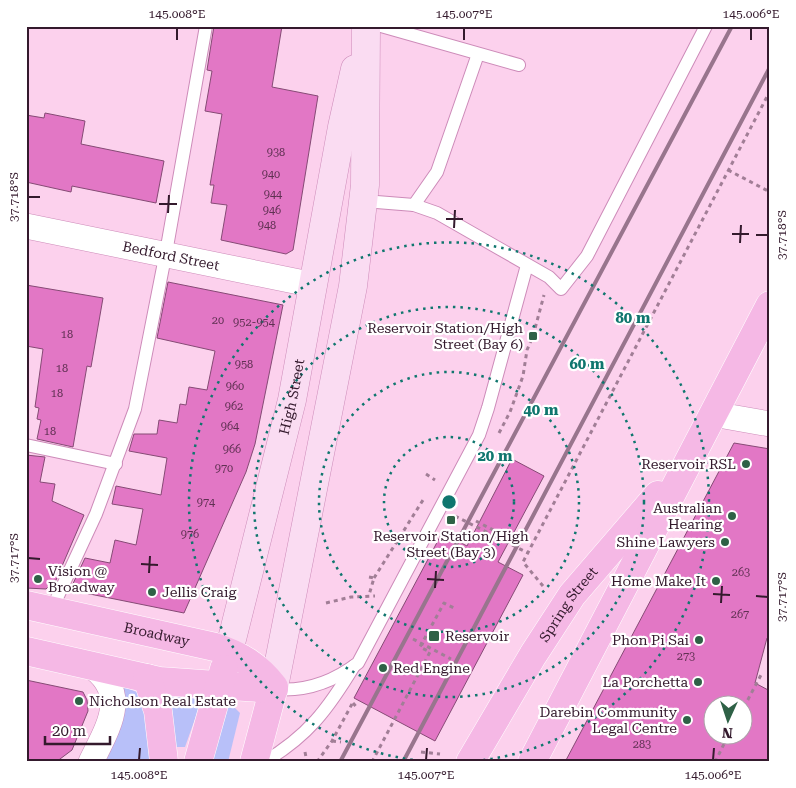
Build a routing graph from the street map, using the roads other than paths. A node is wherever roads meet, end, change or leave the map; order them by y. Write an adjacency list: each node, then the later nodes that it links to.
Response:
1 (206, 26): 11 (lane)
2 (365, 26): 7 (main road, High Street); 8 (main road, High Street)
3 (381, 26): 5 (lane)
4 (706, 26): 12 (lane)
5 (478, 54): 6 (lane); 9 (lane)
6 (519, 65)
7 (330, 191): 8 (main road); 13 (main road, High Street)
8 (364, 201): 9 (lane); 29 (main road, High Street)
9 (414, 205): 12 (lane)
10 (26, 226): 11 (street, Bedford Street)
11 (166, 254): 13 (street, Bedford Street); 19 (lane)
12 (527, 266): 26 (lane)
13 (314, 285): 24 (main road, High Street)
14 (770, 306): 15 (main road, Spring Street)
15 (713, 414): 16 (street); 18 (main road, Spring Street)
16 (770, 424)
17 (26, 445): 19 (lane)
18 (687, 462): 20 (main road, Spring Street); 21 (main road, Spring Street)
19 (116, 464): 22 (lane)
20 (594, 567): 21 (main road); 35 (main road, Spring Street)
21 (627, 576): 36 (main road, Spring Street)
22 (38, 608): 24 (main road, Broadway)
23 (26, 651): 25 (main road)
24 (229, 651): 28 (main road, High Street); 29 (main road, Broadway)
25 (90, 665): 27 (main road); 30 (street)
26 (354, 666): 29 (lane); 34 (lane)
27 (147, 678): 28 (main road); 31 (main road)
28 (219, 686): 29 (main road); 32 (main road, High Street)
29 (274, 688): 33 (main road, High Street)
30 (91, 762)
31 (164, 762)
32 (198, 762)
33 (254, 762)
34 (264, 762)
35 (470, 762)
36 (532, 762)

